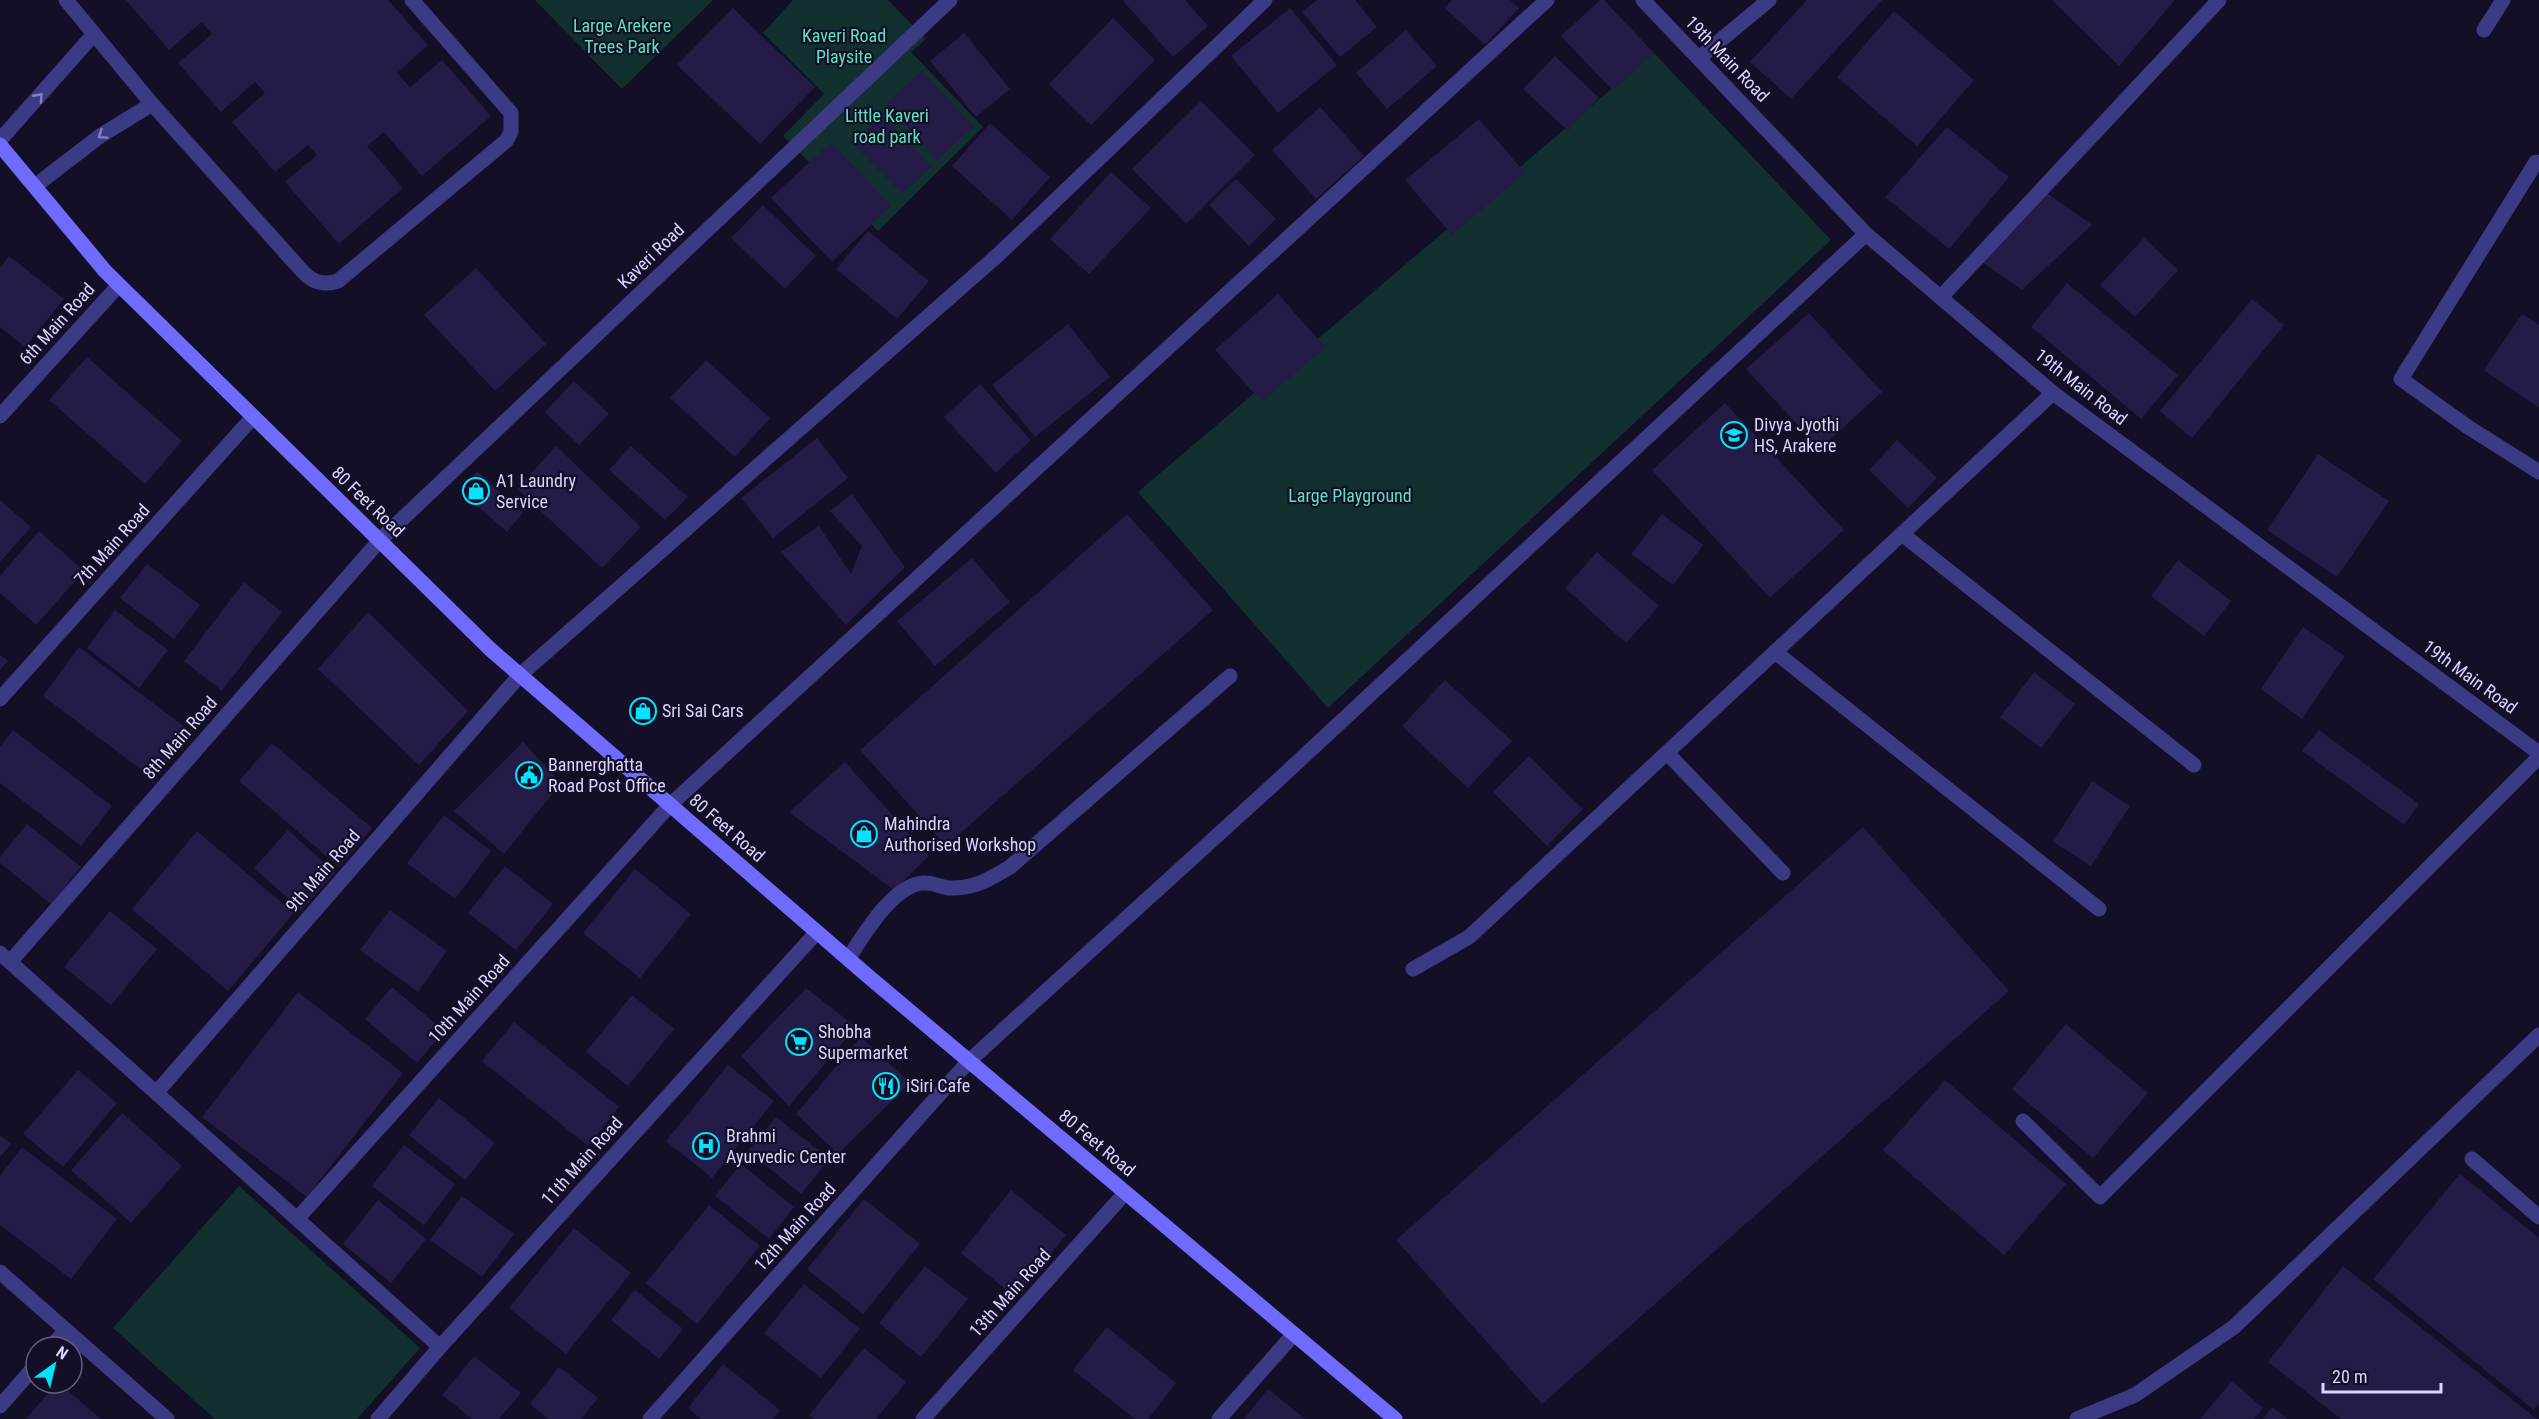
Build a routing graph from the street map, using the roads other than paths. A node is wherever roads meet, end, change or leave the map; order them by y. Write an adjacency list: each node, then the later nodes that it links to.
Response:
1 (66, 0): 11 (street)
2 (412, 0): 13 (street)
3 (950, 0): 26 (street, Kaveri Road)
4 (1265, 0): 28 (street, 9th Main Road)
5 (1547, 0): 34 (street, 10th Main Road)
6 (1643, 0): 12 (street, 19th Main Road)
7 (1769, 0): 12 (street)
8 (2219, 0): 20 (street)
9 (2504, 0): 10 (street)
10 (2484, 30)
11 (94, 34): 13 (street); 14 (street, one-way to 11)
12 (1699, 58): 18 (street, 19th Main Road)
13 (152, 104): 17 (street, one-way to 17)
14 (0, 140)
15 (0, 145): 17 (main road, 80 Feet Road)
16 (2539, 164): 24 (street)
17 (35, 186): 19 (main road, 80 Feet Road)
18 (1866, 234): 20 (street, 19th Main Road); 42 (street, 12th Main Road)
19 (119, 285): 22 (street, 6th Main Road); 23 (main road, 80 Feet Road)
20 (1941, 297): 21 (street, 19th Main Road)
21 (2053, 393): 25 (street); 32 (street, 19th Main Road)
22 (0, 416)
23 (253, 417): 26 (main road, 80 Feet Road); 30 (street, 7th Main Road)
24 (2539, 472)
25 (1902, 534): 27 (street); 33 (street)
26 (380, 540): 28 (main road, 80 Feet Road); 38 (street, 8th Main Road)
27 (1775, 652): 31 (street); 36 (street)
28 (520, 675): 34 (main road, 80 Feet Road); 43 (street, 9th Main Road)
29 (1230, 676): 39 (street)
30 (0, 699)
31 (1667, 753): 35 (street); 40 (street)
32 (2539, 755): 44 (street)
33 (2194, 765)
34 (670, 805): 37 (main road, 80 Feet Road); 48 (street, 10th Main Road)
35 (1784, 873)
36 (2099, 909)
37 (817, 932): 39 (main road, 80 Feet Road); 53 (street, 11th Main Road)
38 (5, 958): 43 (street)
39 (848, 959): 42 (main road, 80 Feet Road)
40 (1413, 969)
41 (2539, 1035): 62 (street)
42 (969, 1061): 46 (main road, 80 Feet Road); 58 (street, 12th Main Road)
43 (156, 1093): 48 (street)
44 (2023, 1121)
45 (2472, 1159): 47 (street)
46 (1125, 1193): 51 (main road, 80 Feet Road); 59 (street, 13th Main Road)
47 (2539, 1217)
48 (297, 1219): 53 (street)
49 (0, 1272): 50 (street)
50 (66, 1330): 52 (street); 56 (street)
51 (1294, 1334): 60 (street); 61 (main road, 80 Feet Road)
52 (62, 1335)
53 (440, 1347): 57 (street, 11th Main Road)
54 (24, 1379): 55 (street)
55 (0, 1406)
56 (167, 1419)
57 (378, 1419)
58 (650, 1419)
59 (923, 1419)
60 (1219, 1419)
61 (1395, 1419)
62 (2077, 1419)

